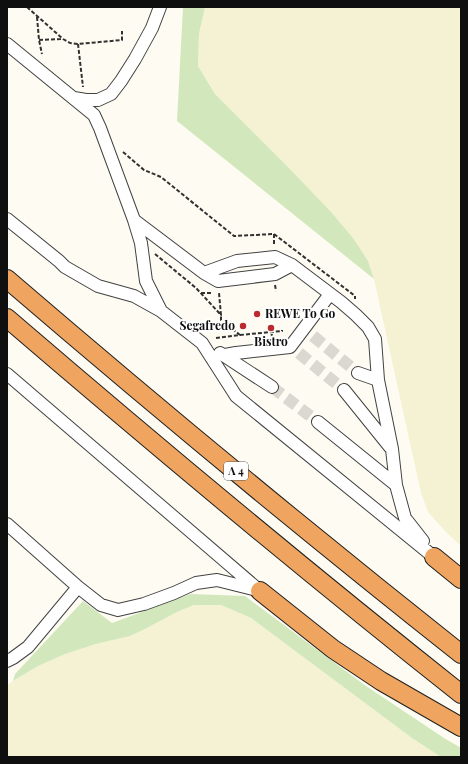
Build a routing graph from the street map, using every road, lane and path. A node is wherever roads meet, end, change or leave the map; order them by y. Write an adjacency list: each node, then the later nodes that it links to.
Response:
1 (27, 7): 3 (path)
2 (160, 7): 11 (lane)
3 (36, 16): 5 (path); 6 (path)
4 (122, 31): 8 (path)
5 (63, 39): 6 (path); 8 (path)
6 (39, 40): 9 (path)
7 (7, 44): 11 (lane)
8 (78, 44): 10 (path)
9 (42, 54)
10 (83, 87)
11 (73, 98): 14 (lane)
12 (122, 152): 23 (path)
13 (7, 219): 21 (lane)
14 (134, 220): 15 (lane); 17 (lane)
15 (141, 243): 21 (lane); 22 (path)
16 (292, 265): 17 (lane); 17 (lane); 20 (lane)
17 (204, 273)
18 (7, 278): 43 (highway, A 4)
19 (219, 292): 22 (path)
20 (330, 294): 23 (lane); 29 (lane)
21 (161, 311): 28 (lane)
22 (221, 315): 26 (path)
23 (356, 315): 32 (lane)
24 (7, 318): 45 (highway, A 4)
25 (282, 330): 26 (path)
26 (240, 335): 27 (path)
27 (216, 338)
28 (202, 343): 29 (lane); 39 (lane)
29 (225, 355): 33 (lane)
30 (358, 373): 32 (lane)
31 (7, 374): 42 (lane)
32 (378, 380): 36 (lane)
33 (272, 387)
34 (344, 390): 36 (lane)
35 (318, 422): 37 (lane)
36 (392, 449): 37 (lane)
37 (396, 485): 39 (lane)
38 (7, 524): 41 (lane)
39 (434, 557): 40 (highway)
40 (461, 579)
41 (78, 587): 42 (lane); 44 (lane)
42 (260, 591): 46 (highway)
43 (461, 654)
44 (7, 661)
45 (461, 694)
46 (461, 727)

